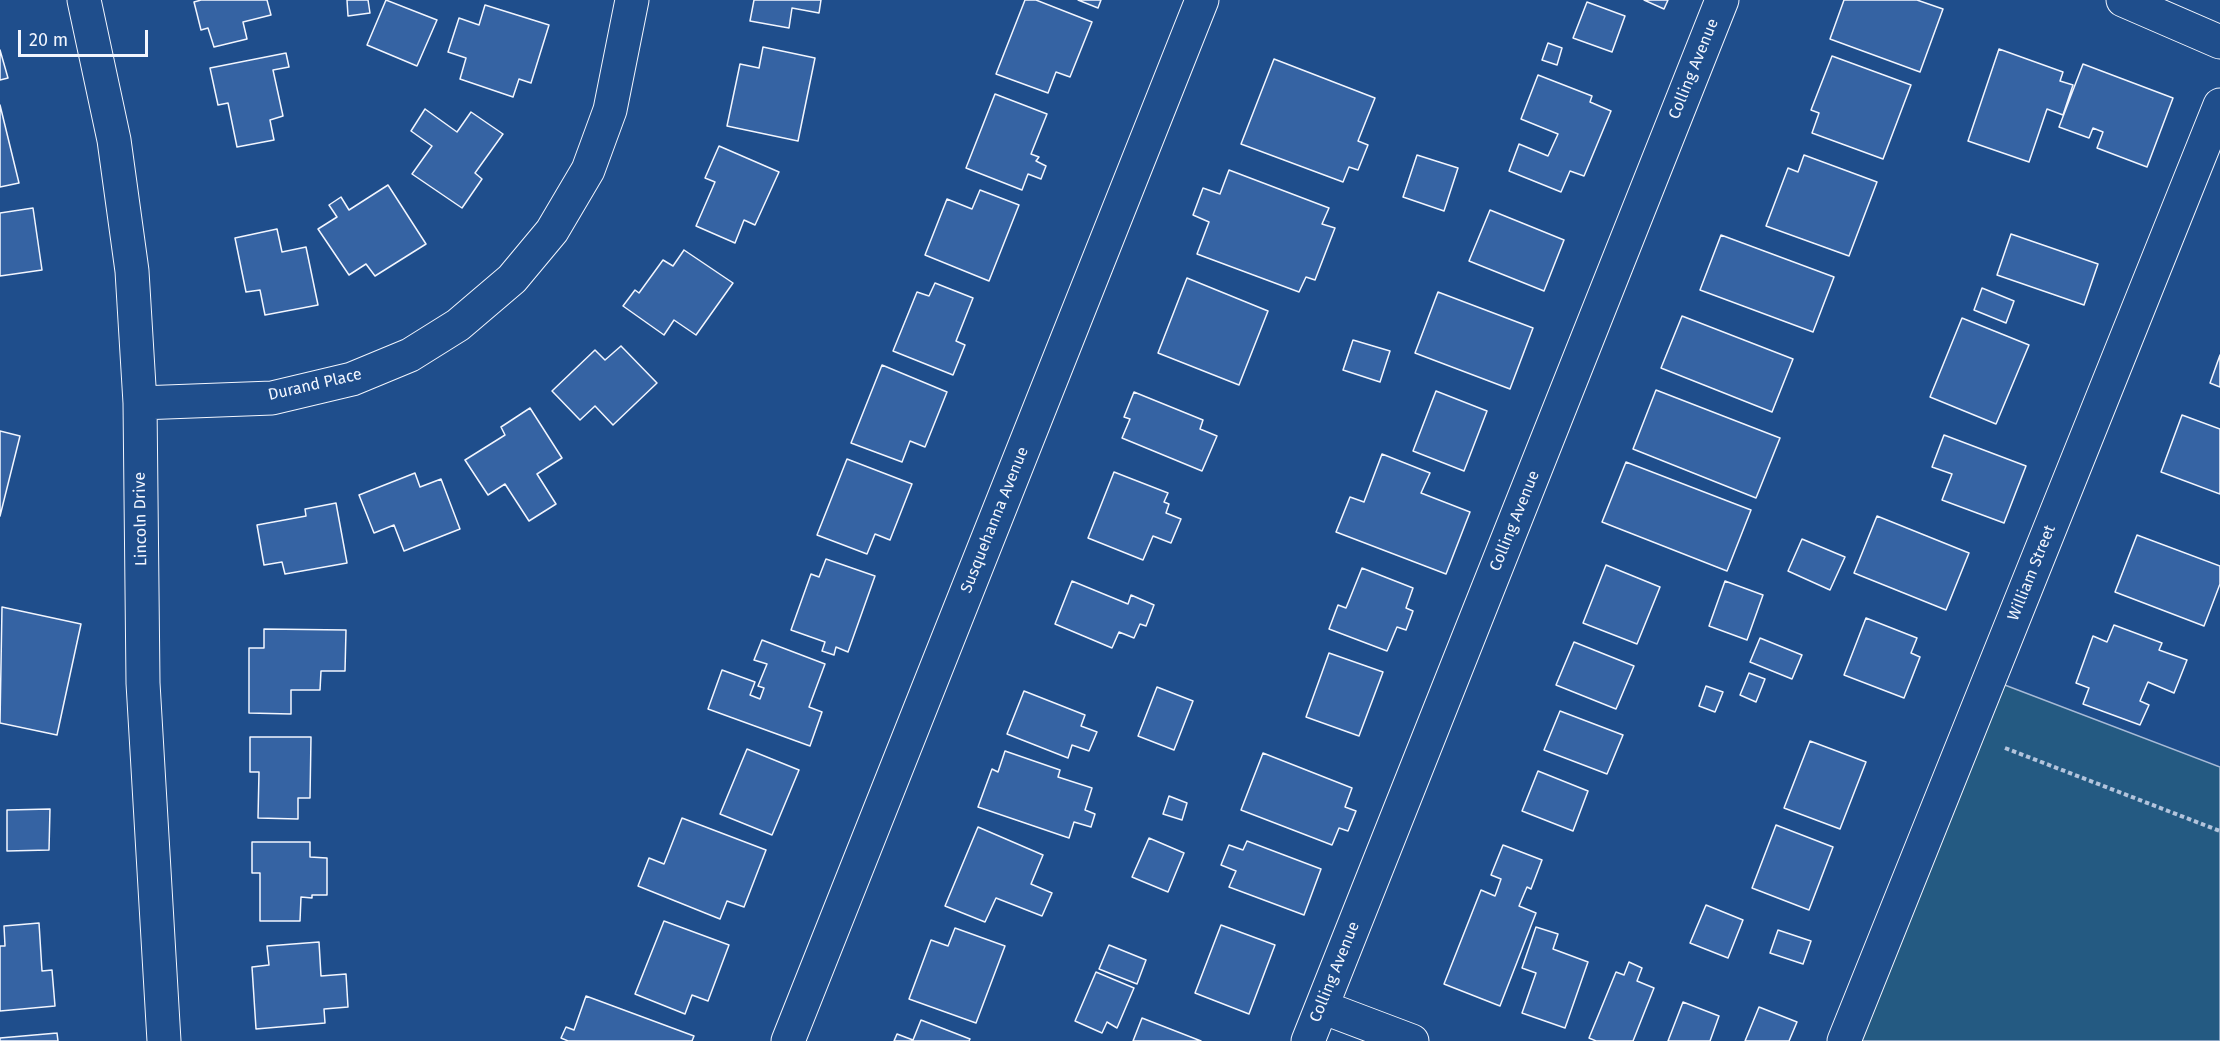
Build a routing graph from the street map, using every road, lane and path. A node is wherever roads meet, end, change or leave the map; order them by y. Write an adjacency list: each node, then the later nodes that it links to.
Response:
1 (84, 0): 8 (street, Lincoln Drive)
2 (632, 0): 8 (street, Durand Place)
3 (1202, 0): 13 (street, Susquehanna Avenue)
4 (1722, 0): 11 (street, Colling Avenue)
5 (2123, 0): 6 (street)
6 (2220, 42)
7 (2220, 105): 9 (street, William Street)
8 (140, 403): 12 (street, Lincoln Drive)
9 (1968, 733): 10 (path); 16 (street, William Street)
10 (2220, 831)
11 (1322, 1006): 14 (street, Colling Avenue); 15 (street)
12 (164, 1041)
13 (788, 1041)
14 (1308, 1041)
15 (1412, 1041)
16 (1844, 1041)

